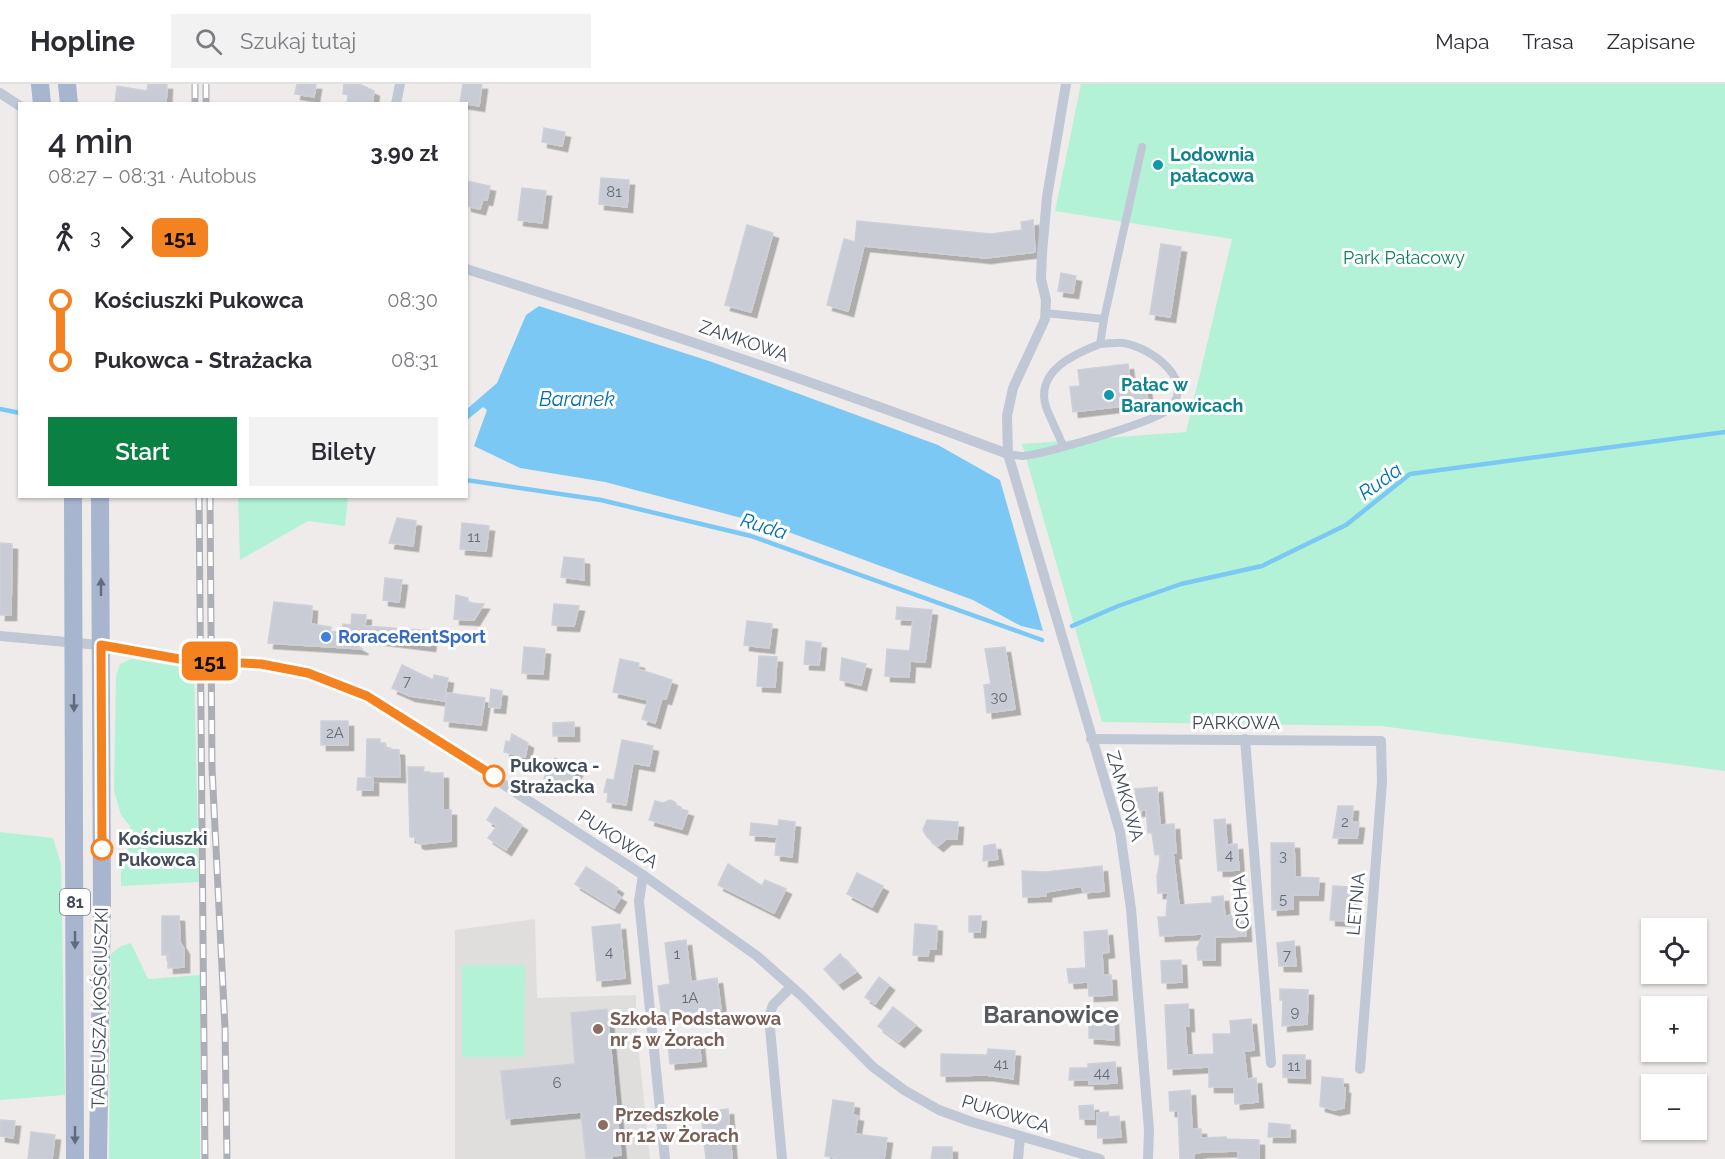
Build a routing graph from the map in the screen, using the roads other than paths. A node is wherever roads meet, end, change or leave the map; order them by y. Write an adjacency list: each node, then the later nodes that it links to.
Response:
1 (40, 84): 6 (main road)
2 (67, 84): 7 (main road)
3 (400, 84): 8 (street)
4 (1066, 84): 12 (street, ZAMKOWA)
5 (0, 93): 9 (street)
6 (42, 102)
7 (69, 102)
8 (396, 102)
9 (18, 105)
10 (1142, 147): 13 (street)
11 (468, 270): 16 (street, ZAMKOWA)
12 (1045, 313): 13 (street); 16 (street, ZAMKOWA)
13 (1104, 319): 14 (street)
14 (1100, 344): 15 (street); 15 (street)
15 (1063, 446): 16 (street)
16 (1008, 454): 22 (street, ZAMKOWA)
17 (73, 498): 20 (main road, TADEUSZA KOŚCIUSZKI / 81)
18 (100, 498): 21 (main road, TADEUSZA KOŚCIUSZKI / 81, one-way to 18)
19 (0, 636): 20 (street, PUKOWCA)
20 (74, 645): 21 (street, PUKOWCA); 30 (main road, TADEUSZA KOŚCIUSZKI / 81, one-way to 30)
21 (101, 645): 25 (street, PUKOWCA); 31 (main road, TADEUSZA KOŚCIUSZKI / 81)
22 (1091, 739): 23 (street, PARKOWA); 36 (street, ZAMKOWA)
23 (1245, 739): 24 (street, PARKOWA); 27 (street, CICHA)
24 (1381, 741): 28 (street, LETNIA)
25 (643, 875): 26 (street, PUKOWCA); 32 (street)
26 (791, 987): 29 (street, PUKOWCA); 33 (street)
27 (1271, 1063)
28 (1359, 1069)
29 (1020, 1137): 34 (street); 35 (street, PUKOWCA)
30 (75, 1159)
31 (98, 1159)
32 (665, 1159)
33 (782, 1159)
34 (1018, 1159)
35 (1100, 1159)
36 (1148, 1159)

